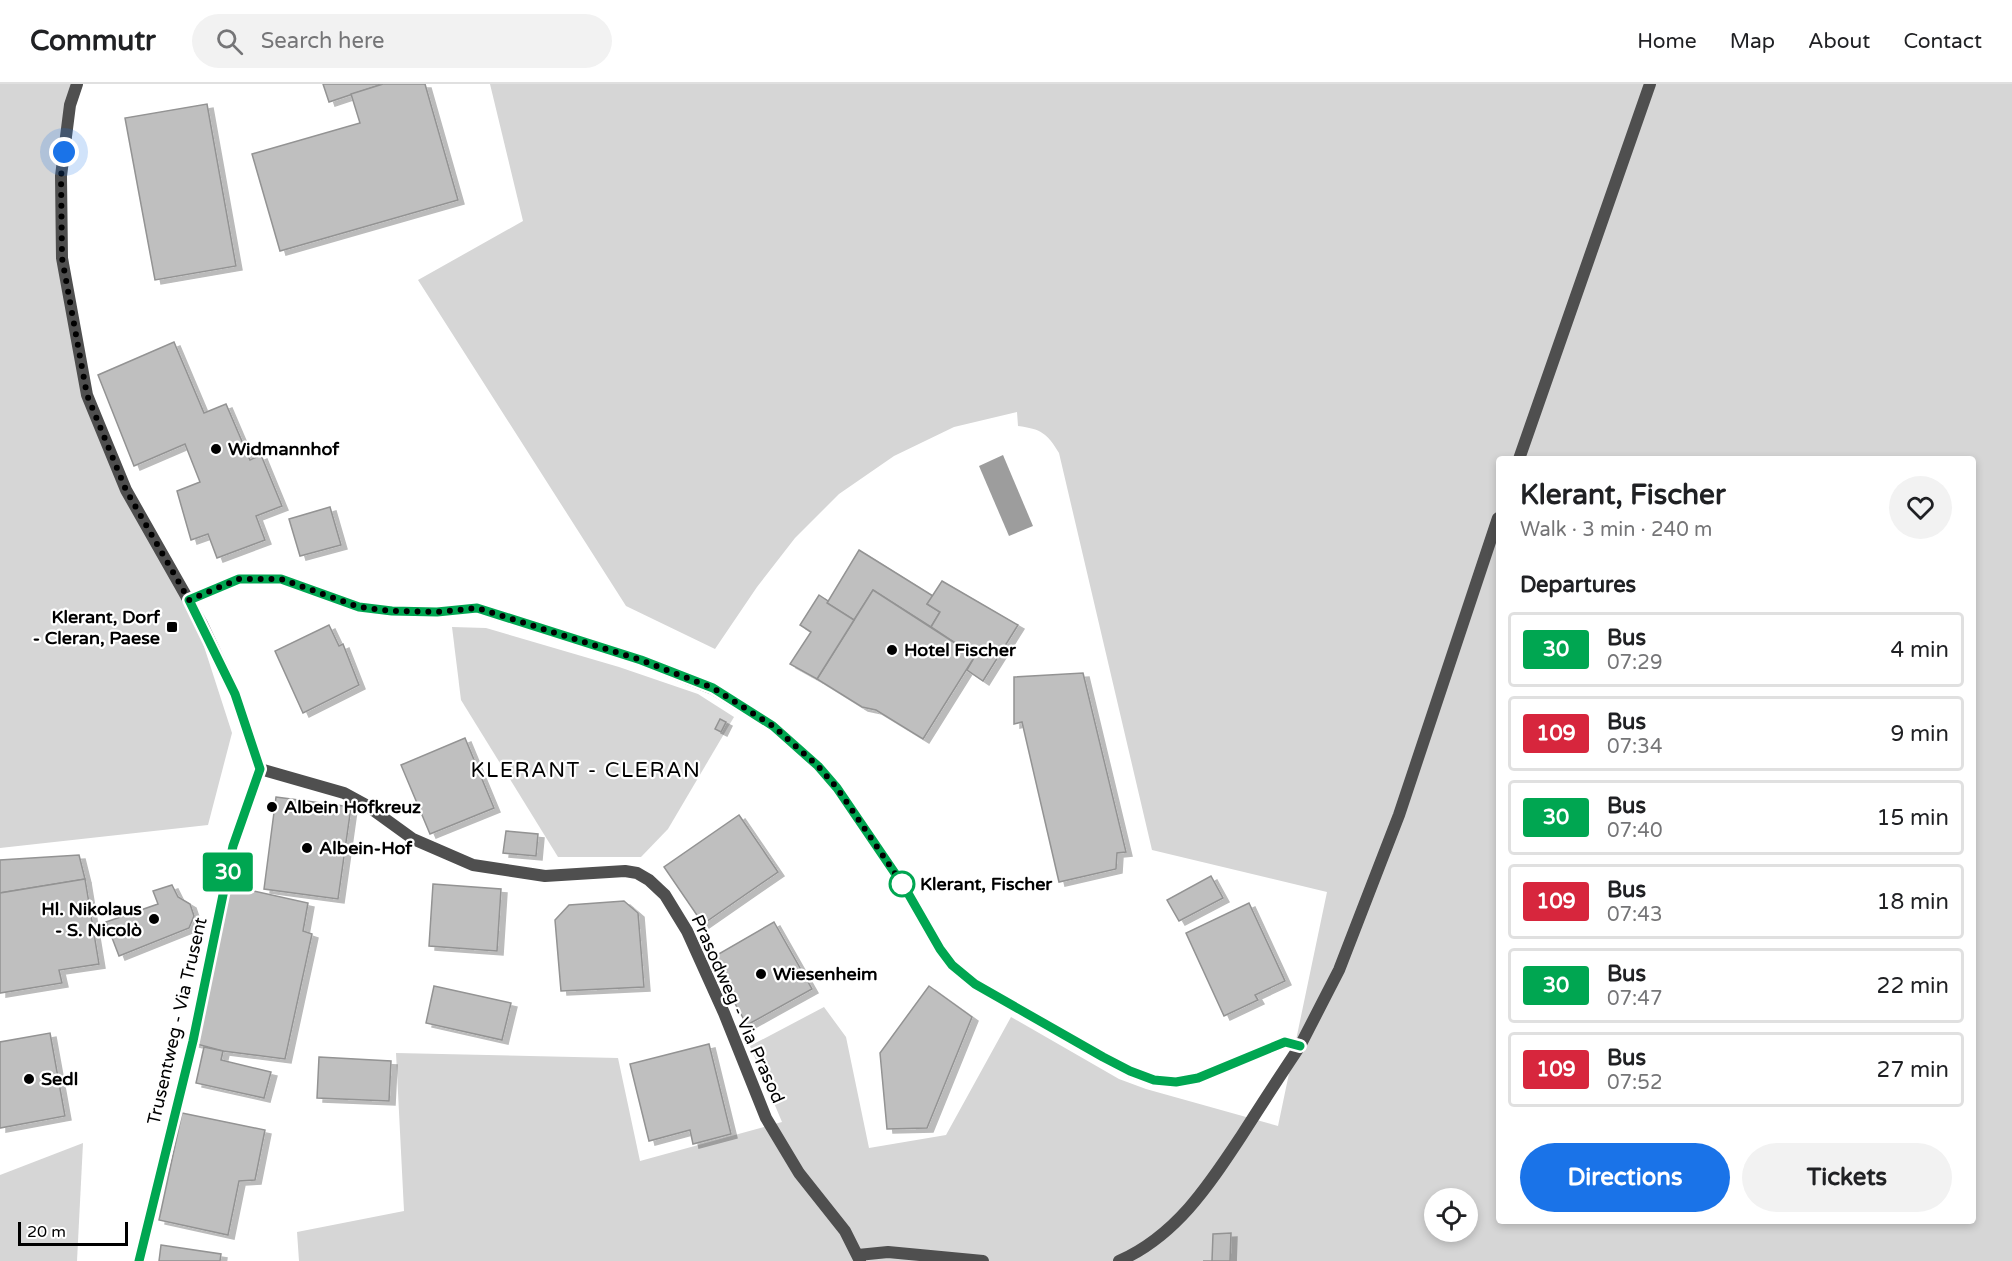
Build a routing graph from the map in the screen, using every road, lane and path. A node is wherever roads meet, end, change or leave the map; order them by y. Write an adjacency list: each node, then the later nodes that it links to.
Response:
1 (77, 84): 5 (street)
2 (1650, 84): 3 (street)
3 (1520, 456)
4 (1496, 524): 7 (street)
5 (189, 600): 6 (street); 7 (street)
6 (260, 769): 8 (street, Prasodweg - Via Prasod); 9 (street, Trusentweg - Via Trusent)
7 (1300, 1046): 11 (street)
8 (859, 1258): 10 (street)
9 (139, 1261)
10 (983, 1261)
11 (1119, 1261)

